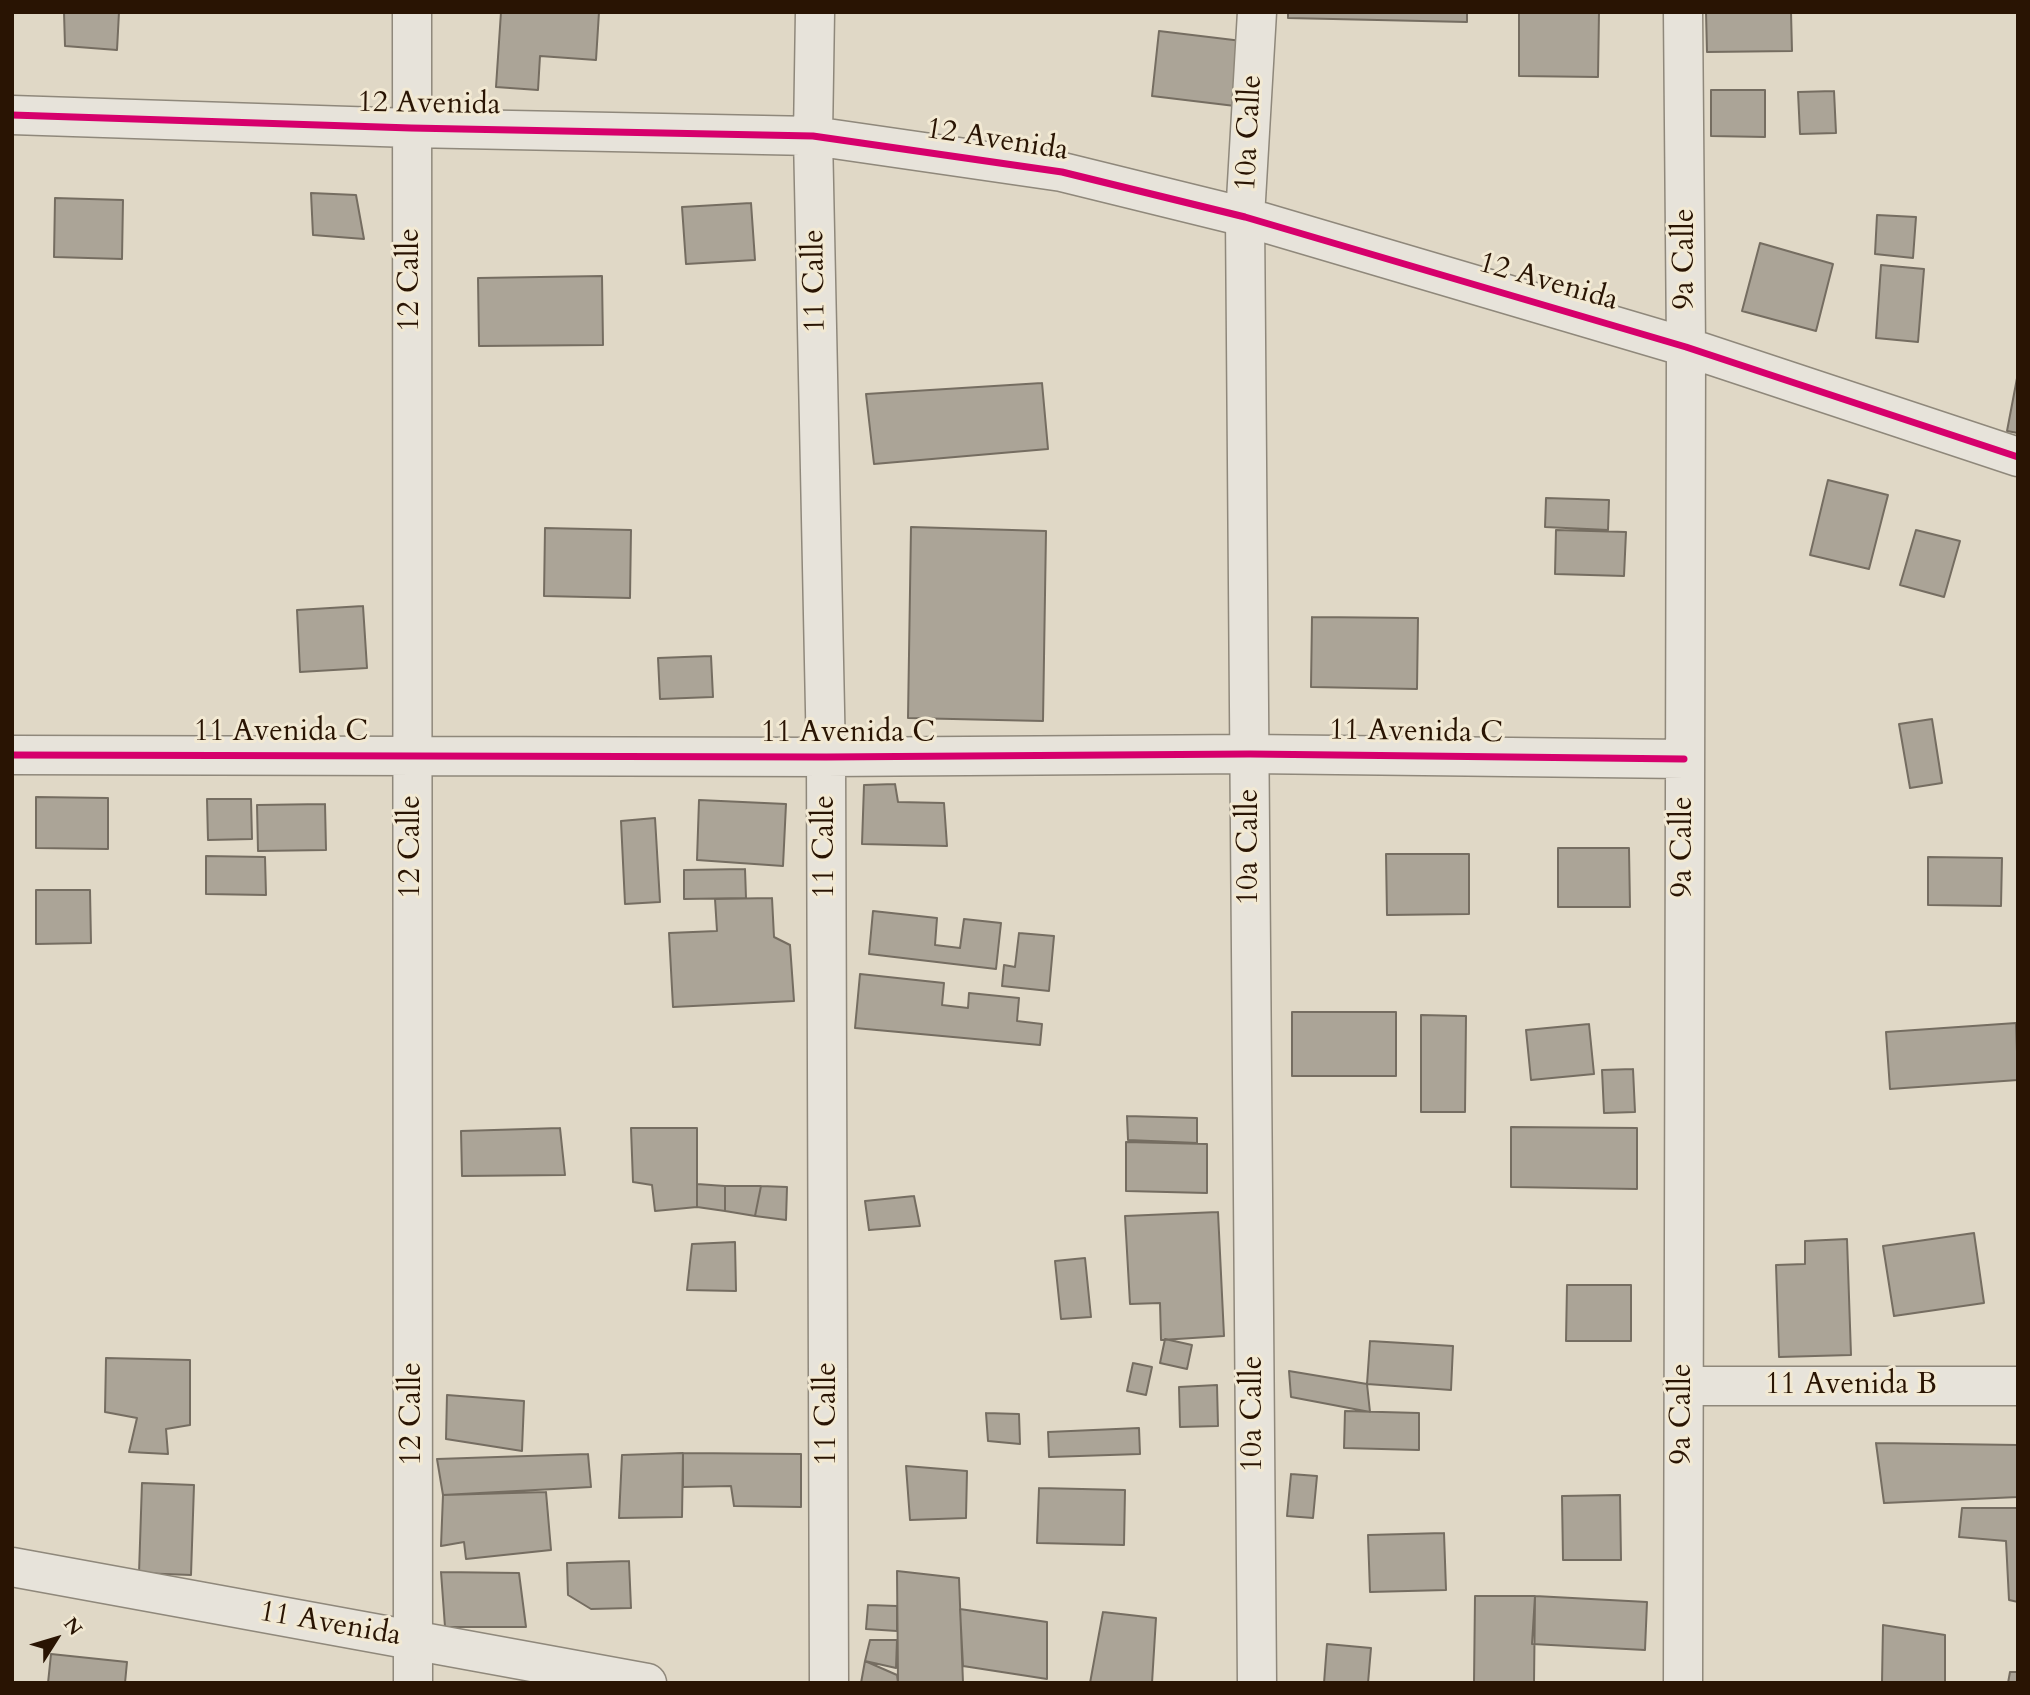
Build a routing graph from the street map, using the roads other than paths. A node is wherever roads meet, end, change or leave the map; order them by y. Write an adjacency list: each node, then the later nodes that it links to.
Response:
1 (412, 12): 6 (street, 12 Calle)
2 (815, 12): 7 (street, 11 Calle)
3 (1257, 12): 8 (street, 10a Calle)
4 (1683, 12): 9 (street, 9a Calle)
5 (12, 115): 6 (street, 12 Avenida)
6 (411, 128): 7 (street, 12 Avenida); 13 (street, 12 Calle)
7 (813, 136): 8 (street, 12 Avenida); 14 (street, 11 Calle)
8 (1245, 217): 9 (street, 12 Avenida); 11 (street, 10a Calle)
9 (1686, 347): 10 (street, 12 Avenida); 15 (street, 9a Calle)
10 (2018, 457)
11 (1250, 754): 14 (street, 11 Avenida C); 15 (street, 11 Avenida C); 23 (street, 10a Calle)
12 (12, 755): 13 (street, 11 Avenida C)
13 (411, 756): 14 (street, 11 Avenida C); 19 (street, 12 Calle)
14 (826, 757): 22 (street, 11 Calle)
15 (1684, 759): 16 (street, 9a Calle)
16 (1683, 1386): 17 (street, 11 Avenida B); 24 (street, 9a Calle)
17 (2018, 1386)
18 (12, 1567): 19 (street, 11 Avenida)
19 (414, 1641): 20 (street, 12 Calle); 21 (street, 11 Avenida)
20 (413, 1683)
21 (647, 1683)
22 (829, 1683)
23 (1256, 1683)
24 (1683, 1683)

